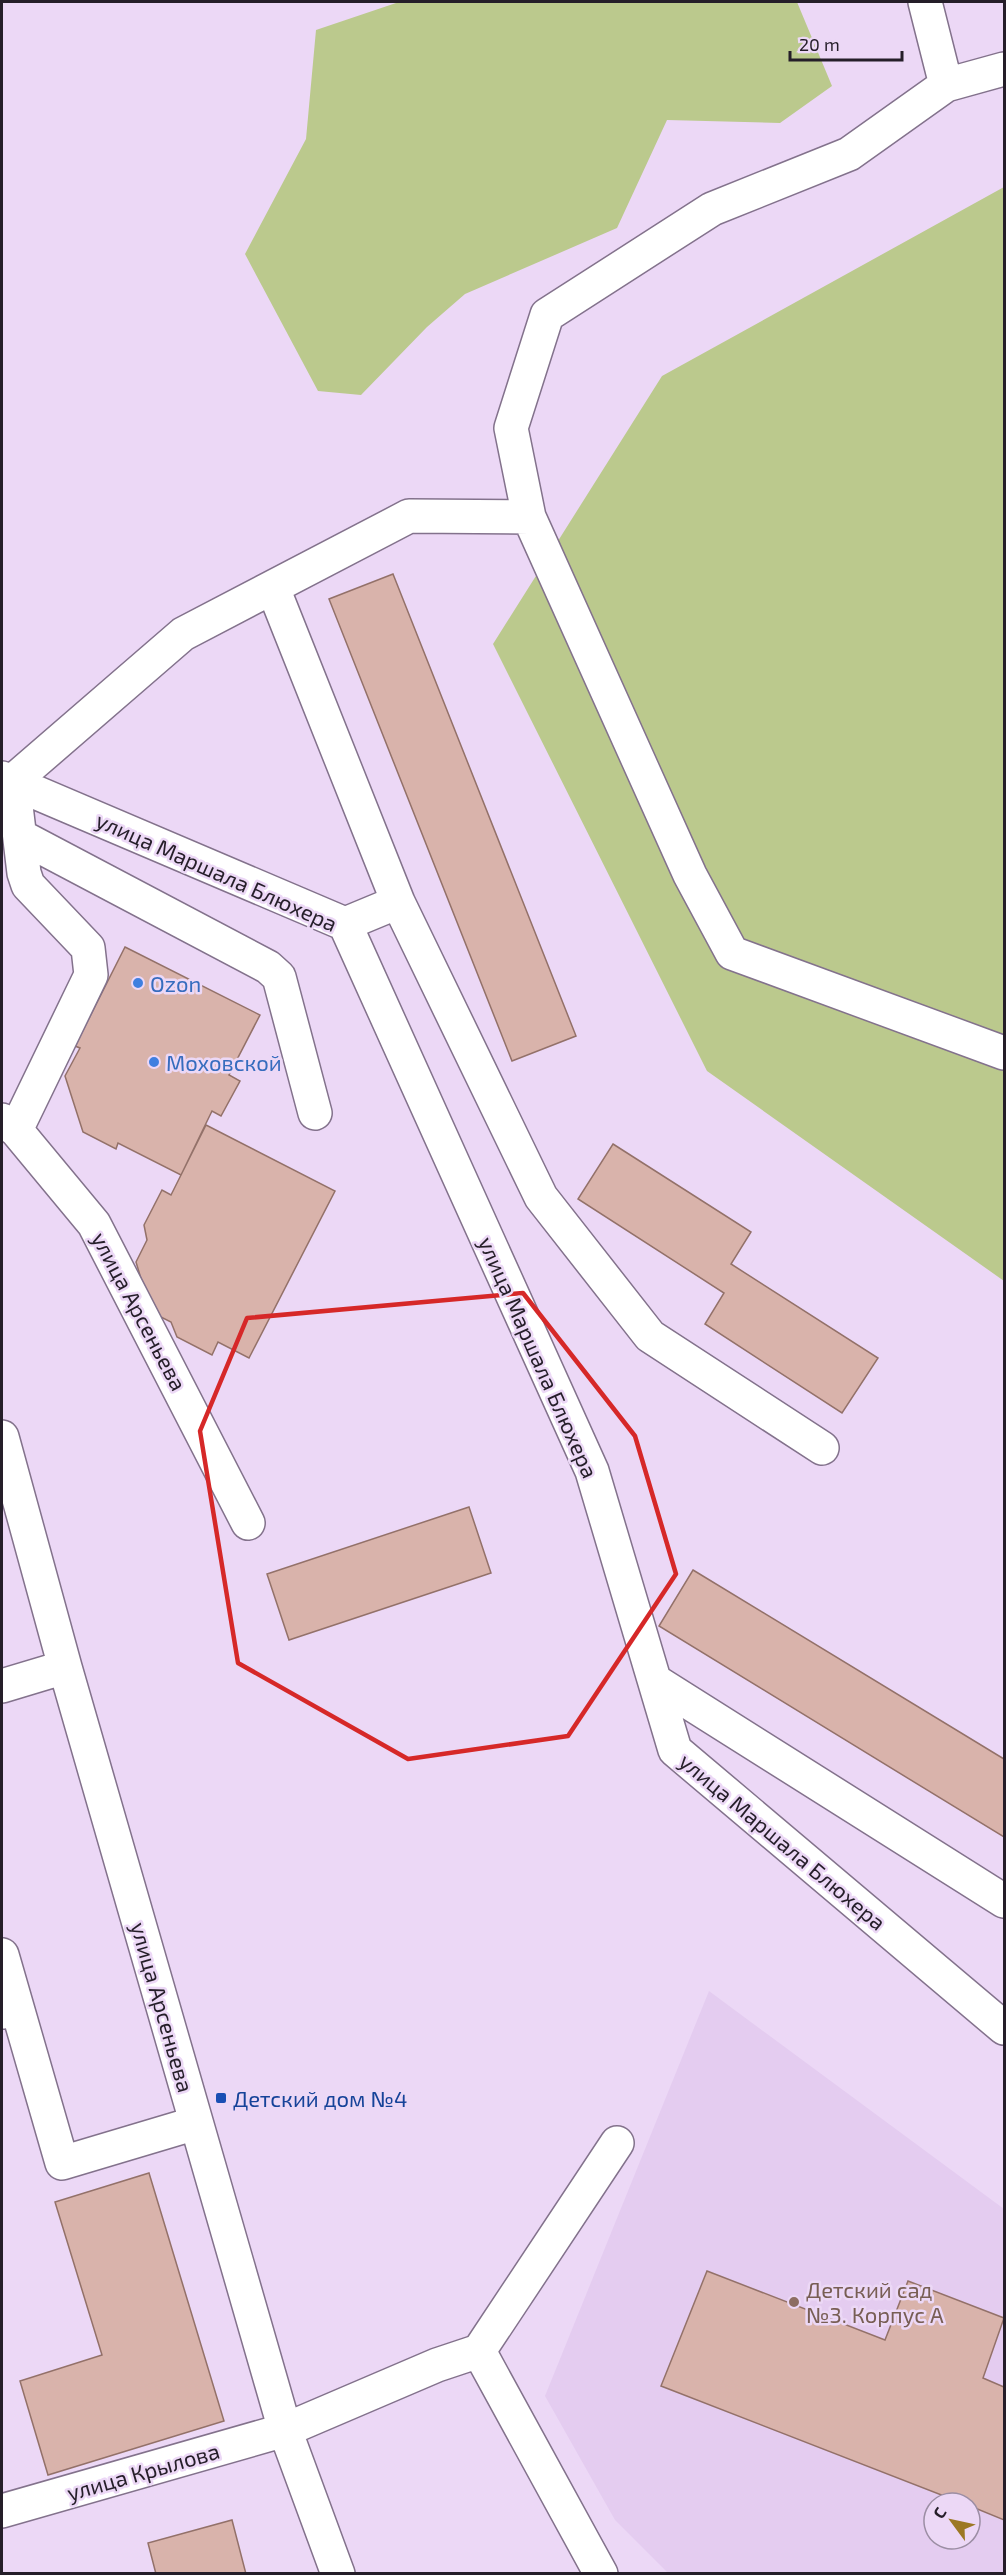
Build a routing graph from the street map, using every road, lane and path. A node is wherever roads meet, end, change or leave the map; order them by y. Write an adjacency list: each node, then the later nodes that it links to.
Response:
1 (925, 2): 3 (street)
2 (1005, 69): 3 (street)
3 (946, 85): 4 (street)
4 (529, 517): 5 (street); 10 (street)
5 (273, 588): 6 (street); 8 (street)
6 (7, 779): 7 (street); 9 (street, улица Маршала Блюхера)
7 (20, 836): 11 (street); 12 (street)
8 (398, 902): 9 (street); 14 (street)
9 (345, 924): 17 (street, улица Маршала Блюхера)
10 (1005, 1053)
11 (315, 1113)
12 (9, 1125): 15 (street, улица Арсеньева)
13 (2, 1437): 16 (street, улица Арсеньева)
14 (822, 1448)
15 (248, 1523)
16 (65, 1667): 18 (street); 23 (street, улица Арсеньева)
17 (655, 1681): 19 (street); 22 (street, улица Маршала Блюхера)
18 (2, 1686)
19 (1005, 1901)
20 (2, 1956): 21 (street)
21 (9, 2010): 23 (street)
22 (1005, 2028)
23 (196, 2123): 26 (street, улица Арсеньева)
24 (617, 2143): 25 (street)
25 (479, 2351): 26 (street, улица Крылова); 29 (street)
26 (285, 2430): 27 (street, улица Крылова); 28 (street, улица Арсеньева)
27 (2, 2511)
28 (338, 2574)
29 (601, 2574)

